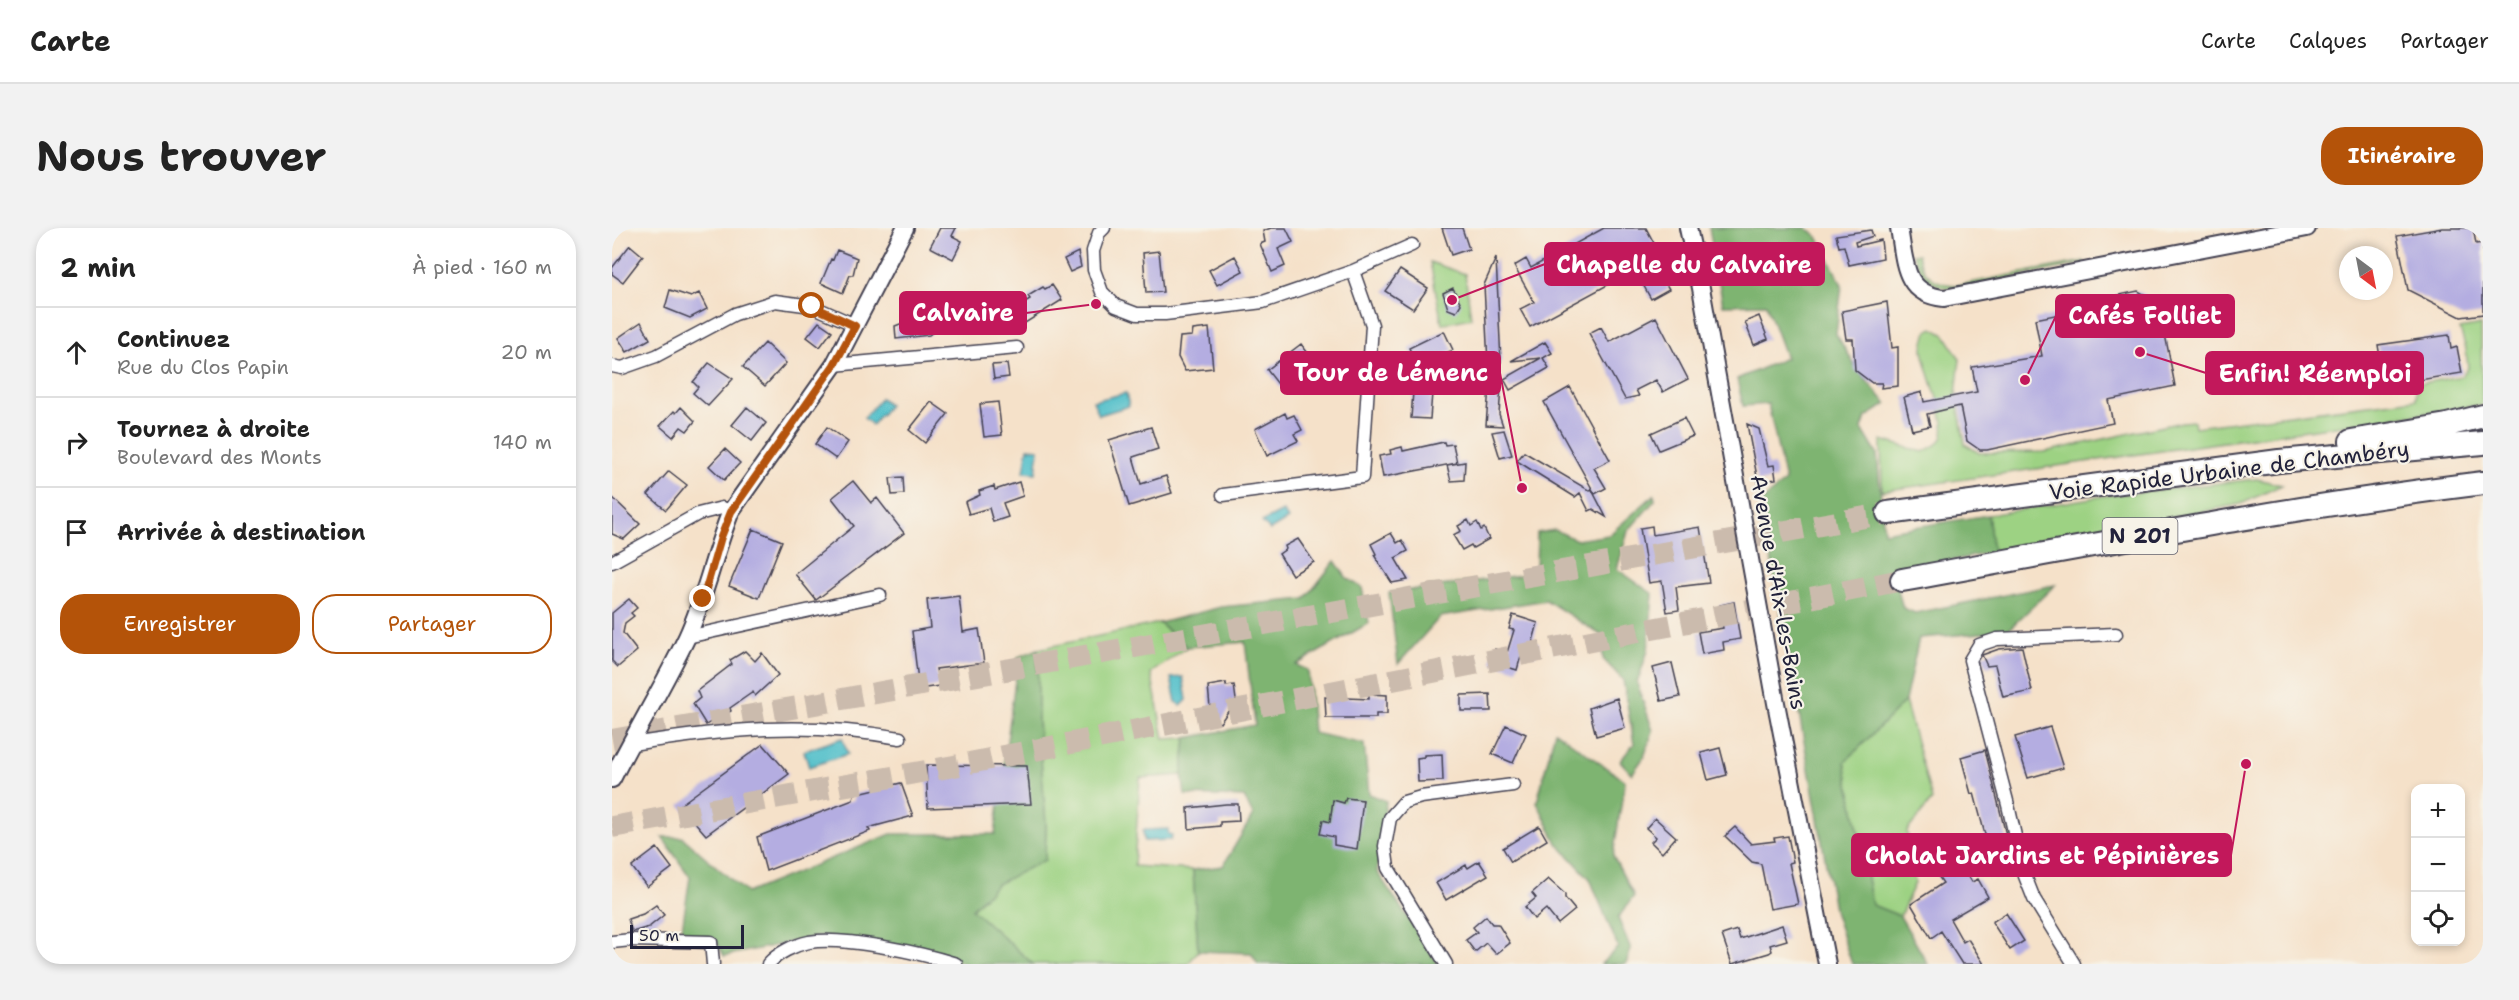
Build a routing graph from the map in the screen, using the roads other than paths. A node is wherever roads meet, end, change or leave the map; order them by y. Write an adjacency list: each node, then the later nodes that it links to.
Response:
1 (905, 228): 8 (main road)
2 (1104, 228): 7 (street)
3 (1688, 228): 33 (main road, Avenue d'Aix-les-Bains)
4 (1899, 228): 5 (main road)
5 (2307, 228)
6 (1412, 245): 7 (street)
7 (1353, 271): 16 (street)
8 (855, 326): 10 (main road); 11 (street)
9 (1017, 348): 10 (street)
10 (834, 365): 17 (main road)
11 (612, 366)
12 (2483, 416): 14 (highway)
13 (2483, 443): 14 (highway, Voie Rapide Urbaine de Chambéry)
14 (2164, 475): 18 (highway, Voie Rapide Urbaine de Chambéry)
15 (2483, 483): 20 (highway, Voie Rapide Urbaine de Chambéry / N 201)
16 (1223, 495)
17 (731, 512): 19 (street); 23 (main road)
18 (1888, 513)
19 (612, 562)
20 (1902, 580)
21 (879, 595): 23 (street)
22 (2116, 634): 34 (street)
23 (687, 637): 25 (main road)
24 (900, 738): 25 (street)
25 (632, 744): 26 (main road)
26 (612, 779)
27 (1513, 785): 32 (street)
28 (612, 942): 29 (street)
29 (713, 964)
30 (768, 964): 31 (street)
31 (956, 964)
32 (1446, 964)
33 (1827, 964)
34 (2074, 964)

